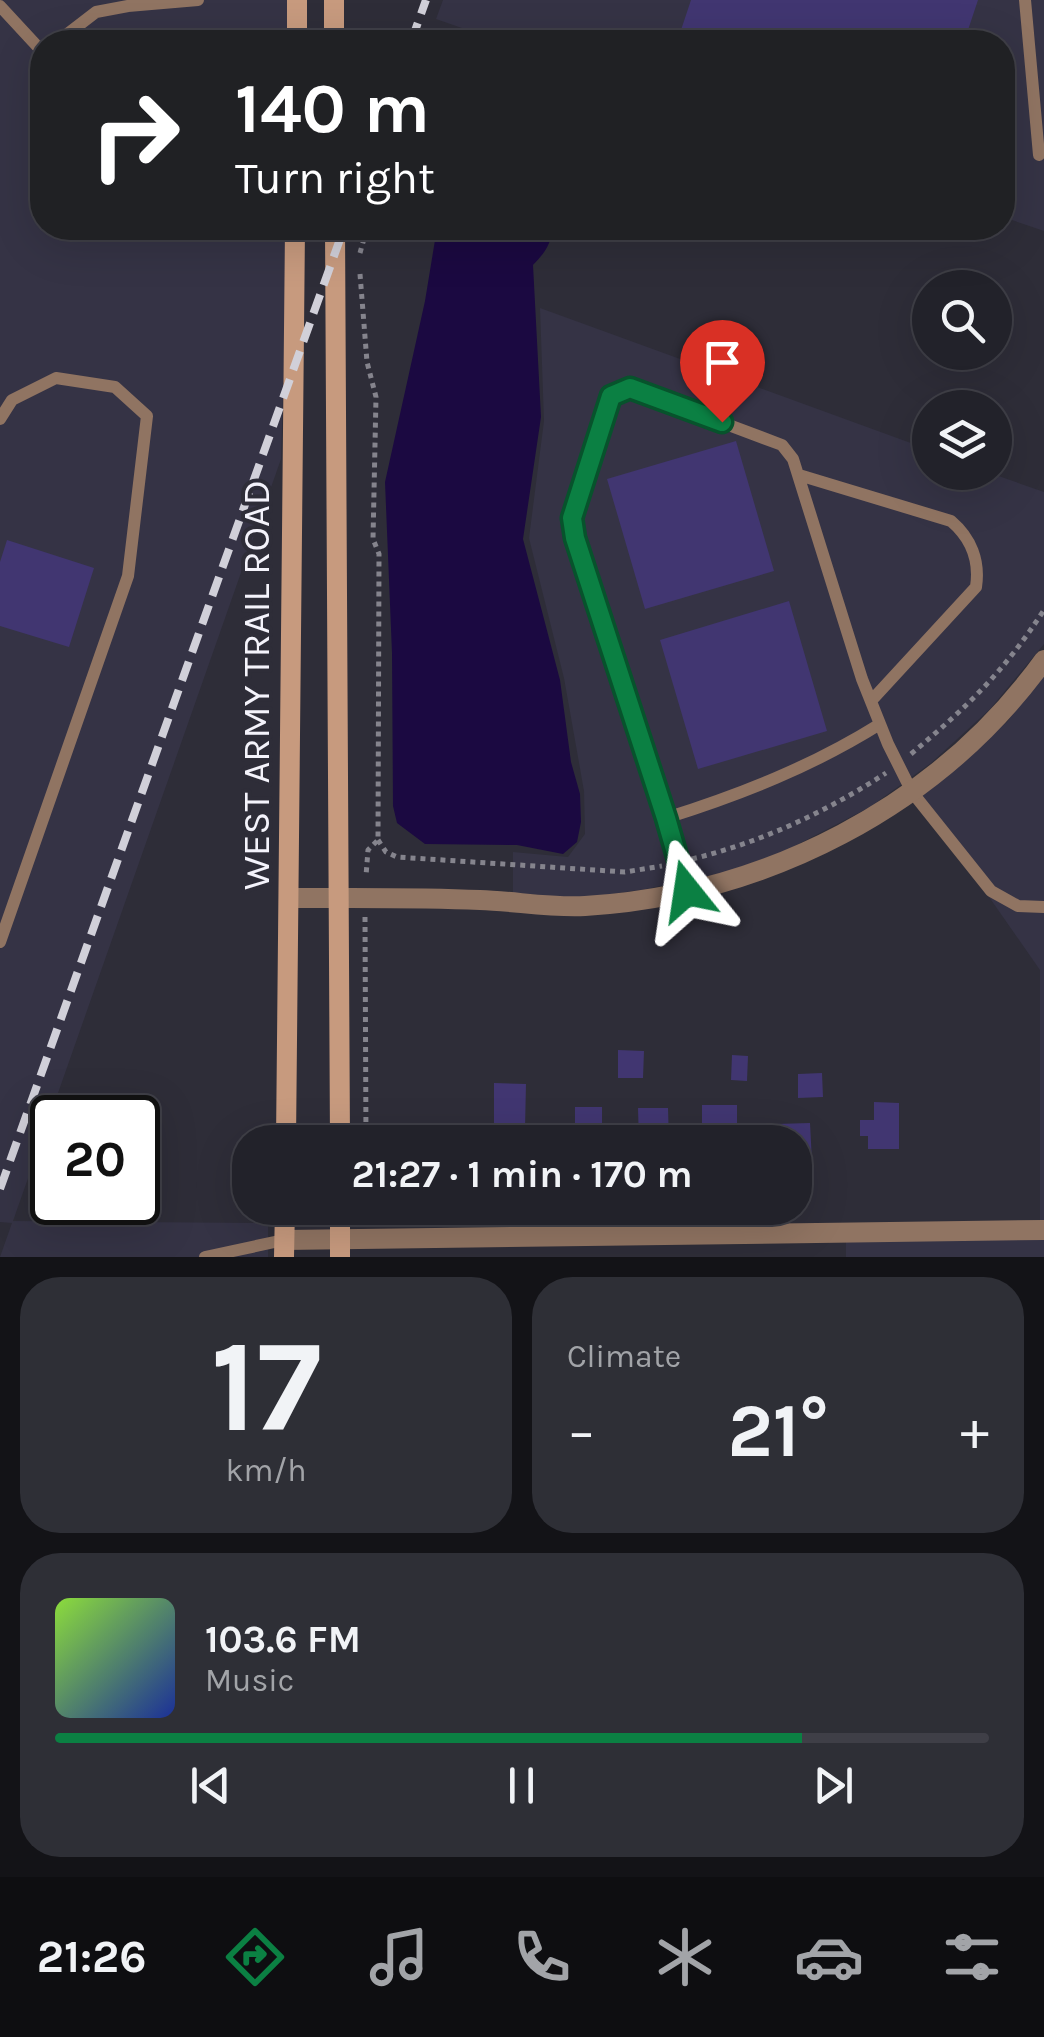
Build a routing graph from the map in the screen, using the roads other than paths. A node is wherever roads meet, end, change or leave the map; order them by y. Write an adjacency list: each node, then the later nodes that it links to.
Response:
1 (198, 0): 6 (lane)
2 (297, 0): 7 (main road)
3 (334, 0): 8 (main road)
4 (1026, 0): 10 (lane)
5 (0, 6): 9 (lane)
6 (73, 30)
7 (296, 30)
8 (334, 30)
9 (30, 38)
10 (1038, 155)
11 (294, 240): 21 (main road, WEST ARMY TRAIL ROAD)
12 (336, 240): 22 (main road)
13 (0, 419): 24 (lane)
14 (798, 475): 16 (lane); 16 (lane); 19 (lane)
15 (1044, 660): 18 (street)
16 (871, 701): 17 (lane)
17 (880, 724): 18 (lane); 19 (lane)
18 (912, 792): 20 (street); 23 (lane)
19 (666, 818): 20 (lane)
20 (687, 891): 22 (street)
21 (290, 898): 22 (street); 25 (main road, WEST ARMY TRAIL ROAD)
22 (340, 898): 26 (main road)
23 (1044, 907)
24 (0, 942)
25 (286, 1125)
26 (340, 1125)
27 (1044, 1230): 29 (street)
28 (284, 1248): 29 (street); 30 (lane)
29 (340, 1248)
30 (205, 1257)

